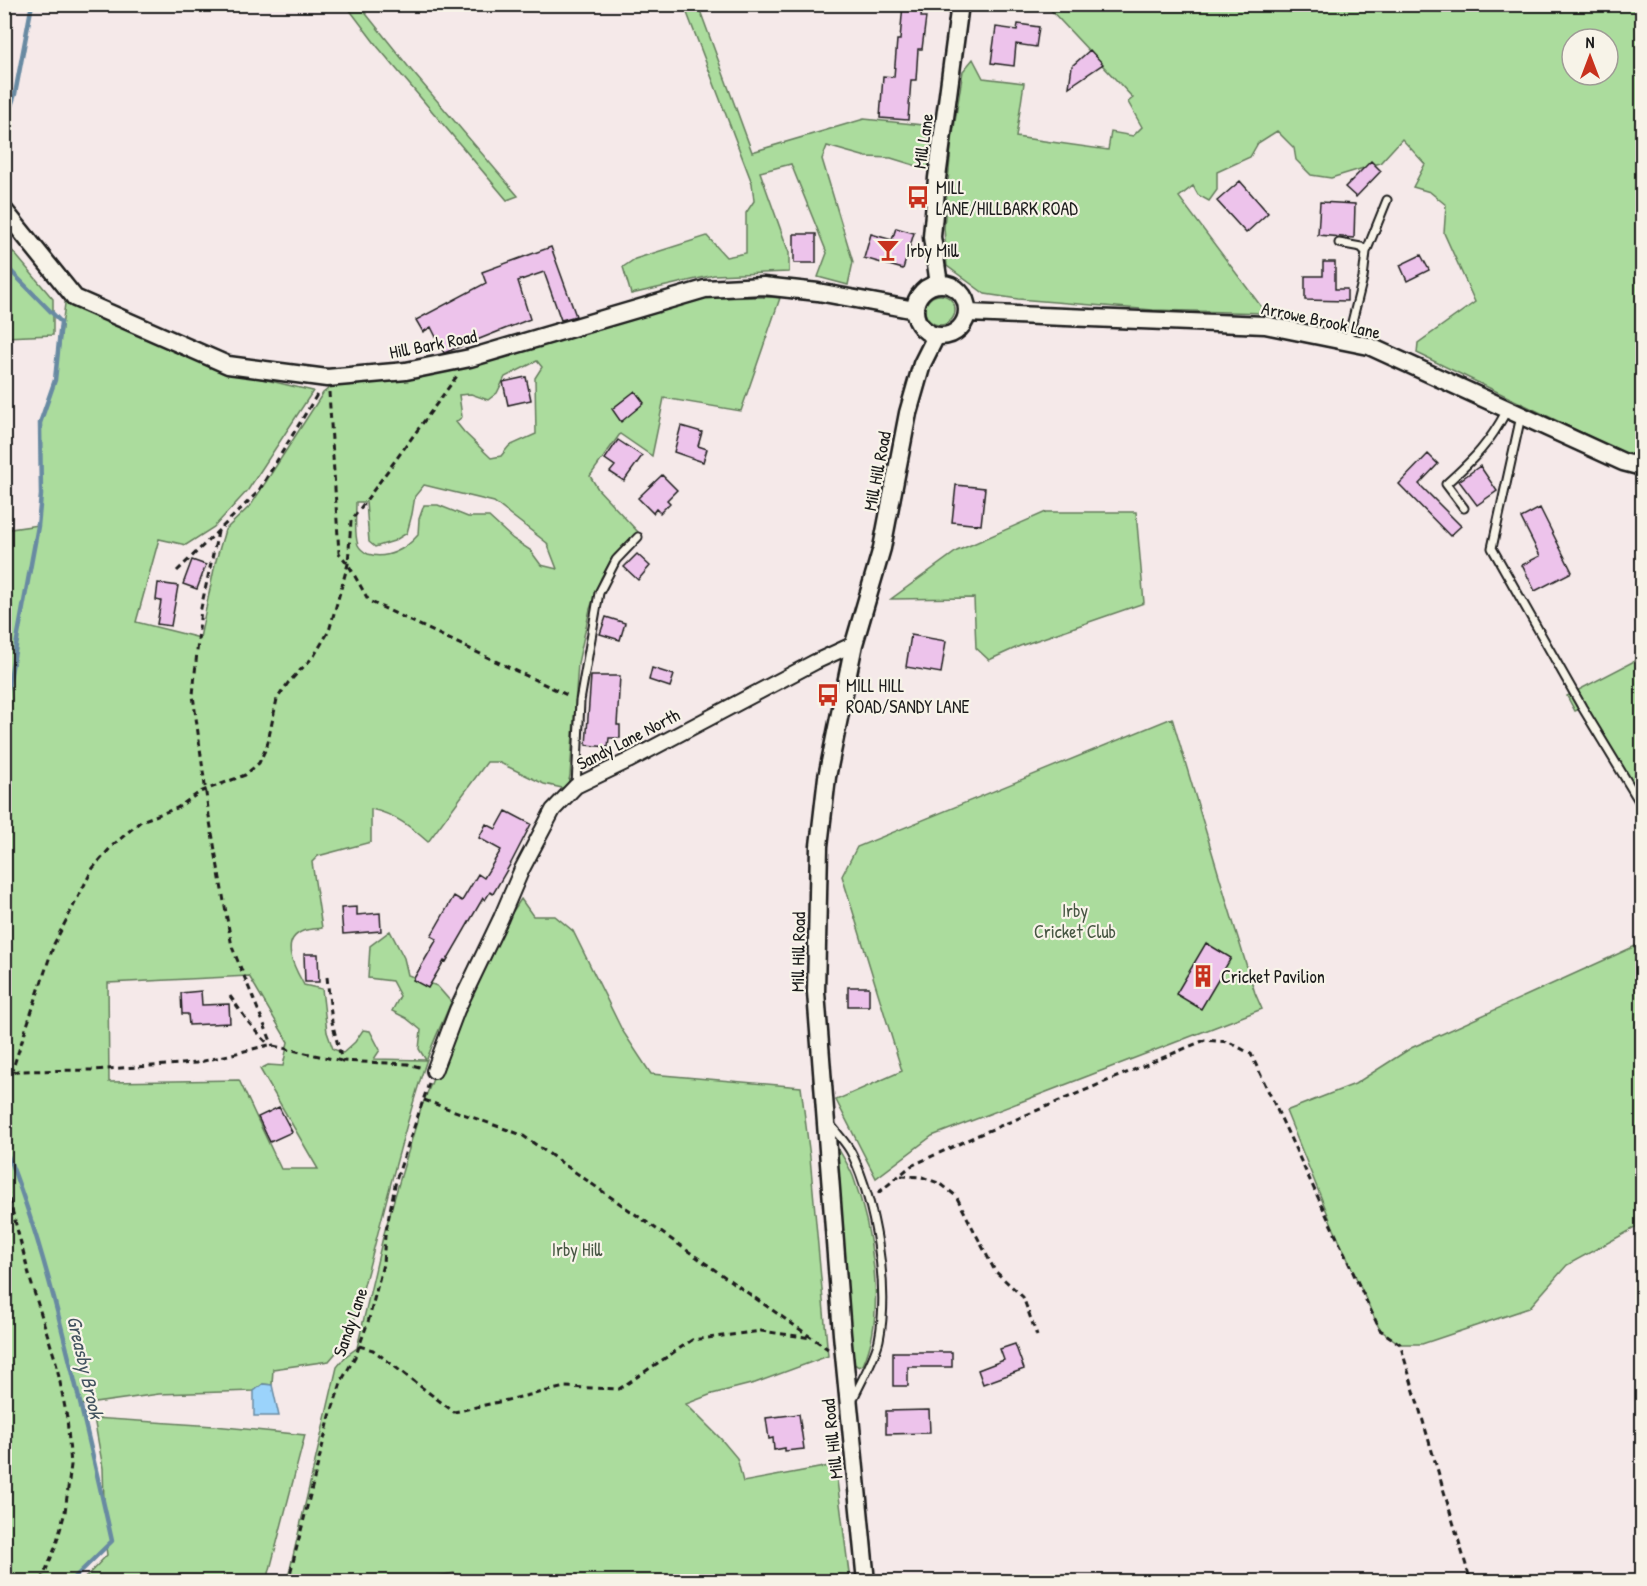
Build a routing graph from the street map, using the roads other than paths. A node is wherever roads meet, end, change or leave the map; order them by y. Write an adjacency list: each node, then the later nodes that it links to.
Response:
1 (960, 4): 6 (street, Mill Lane)
2 (1387, 200): 5 (lane)
3 (4, 210): 7 (street, Hill Bark Road)
4 (1339, 243): 5 (lane)
5 (1366, 252): 10 (lane)
6 (939, 284): 7 (street); 8 (street)
7 (915, 310): 9 (street)
8 (968, 314): 9 (street); 10 (street, Arrowe Brook Lane)
9 (936, 336): 15 (street, Mill Hill Road)
10 (1347, 342): 11 (street, Arrowe Brook Lane)
11 (1514, 412): 12 (street, Arrowe Brook Lane); 13 (lane); 17 (lane)
12 (1642, 466)
13 (1464, 508)
14 (638, 537): 16 (lane)
15 (854, 644): 16 (street, Sandy Lane North); 19 (street, Mill Hill Road)
16 (576, 786): 18 (street, Sandy Lane North)
17 (1642, 806)
18 (434, 1071)
19 (825, 1118): 20 (street, Mill Hill Road); 20 (lane)
20 (849, 1410): 21 (street, Mill Hill Road)
21 (866, 1581)

